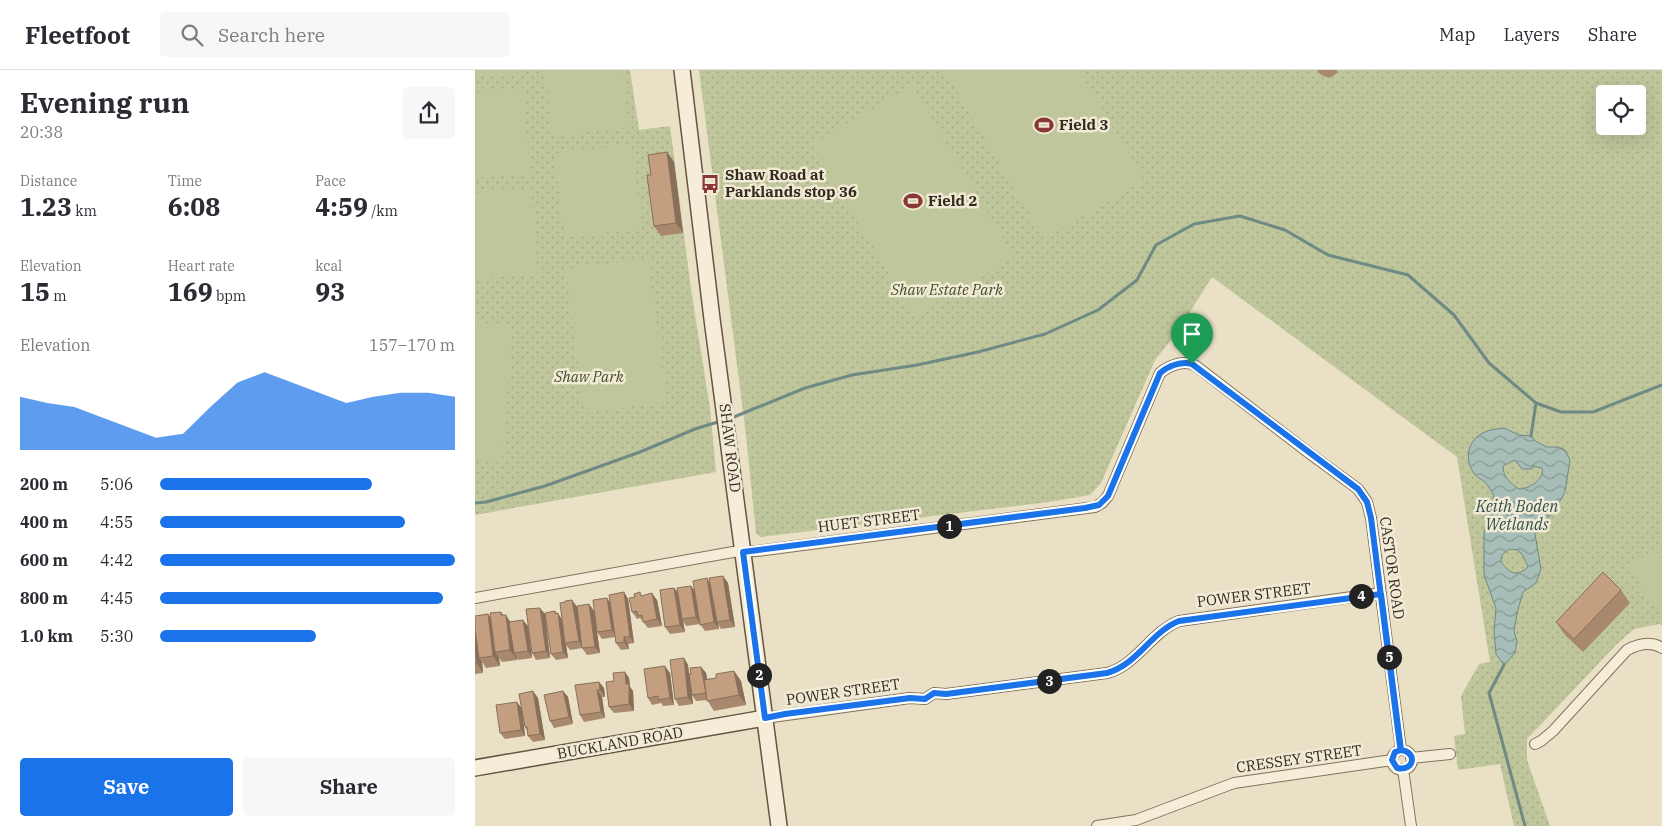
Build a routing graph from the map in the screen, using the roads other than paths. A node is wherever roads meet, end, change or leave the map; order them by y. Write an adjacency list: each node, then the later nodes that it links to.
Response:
1 (682, 70): 3 (street, SHAW ROAD)
2 (1183, 362): 3 (street, HUET STREET); 4 (street, CASTOR ROAD)
3 (743, 552): 5 (street, HUET STREET); 7 (street, SHAW ROAD)
4 (1381, 594): 7 (street, POWER STREET); 9 (street, CASTOR ROAD)
5 (475, 598)
6 (1662, 648): 8 (street)
7 (765, 718): 13 (street, BUCKLAND ROAD); 15 (street, SHAW ROAD)
8 (1535, 744)
9 (1401, 750): 11 (street); 12 (street)
10 (1450, 754): 11 (street)
11 (1411, 758): 14 (street)
12 (1392, 760): 14 (street); 16 (street, CRESSEY STREET)
13 (475, 768)
14 (1403, 769): 17 (street)
15 (779, 826)
16 (1097, 826)
17 (1411, 826)

